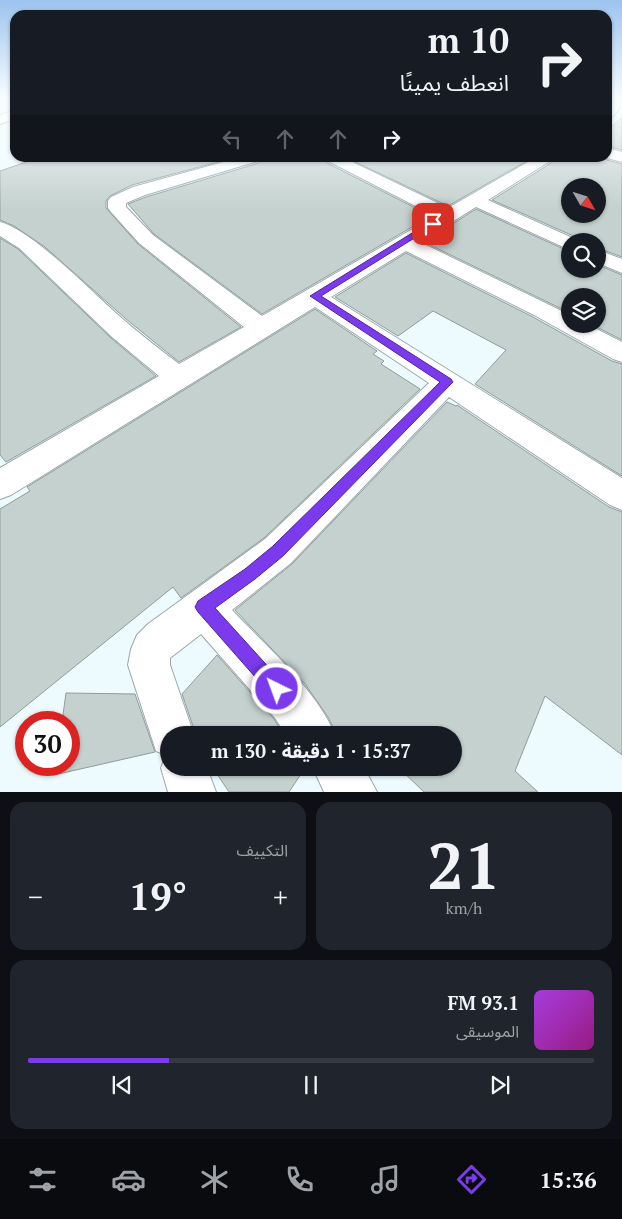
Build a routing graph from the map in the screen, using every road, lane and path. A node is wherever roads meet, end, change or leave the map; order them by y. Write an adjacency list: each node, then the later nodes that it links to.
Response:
1 (239, 162): 12 (street)
2 (341, 162): 5 (street)
3 (537, 162): 4 (street)
4 (474, 200): 5 (street); 7 (street)
5 (448, 216): 8 (street)
6 (0, 228): 14 (street)
7 (561, 240)
8 (404, 242): 11 (street); 13 (street)
9 (606, 260): 10 (street)
10 (622, 268)
11 (314, 296): 12 (street); 15 (street)
12 (261, 328): 14 (street)
13 (622, 353)
14 (178, 378): 16 (street)
15 (447, 382): 17 (street); 18 (street)
16 (0, 485)
17 (622, 495)
18 (203, 607): 19 (street); 20 (street)
19 (169, 726)
20 (307, 726)
21 (187, 776): 23 (street)
22 (342, 776): 24 (street)
23 (192, 792)
24 (353, 792)

